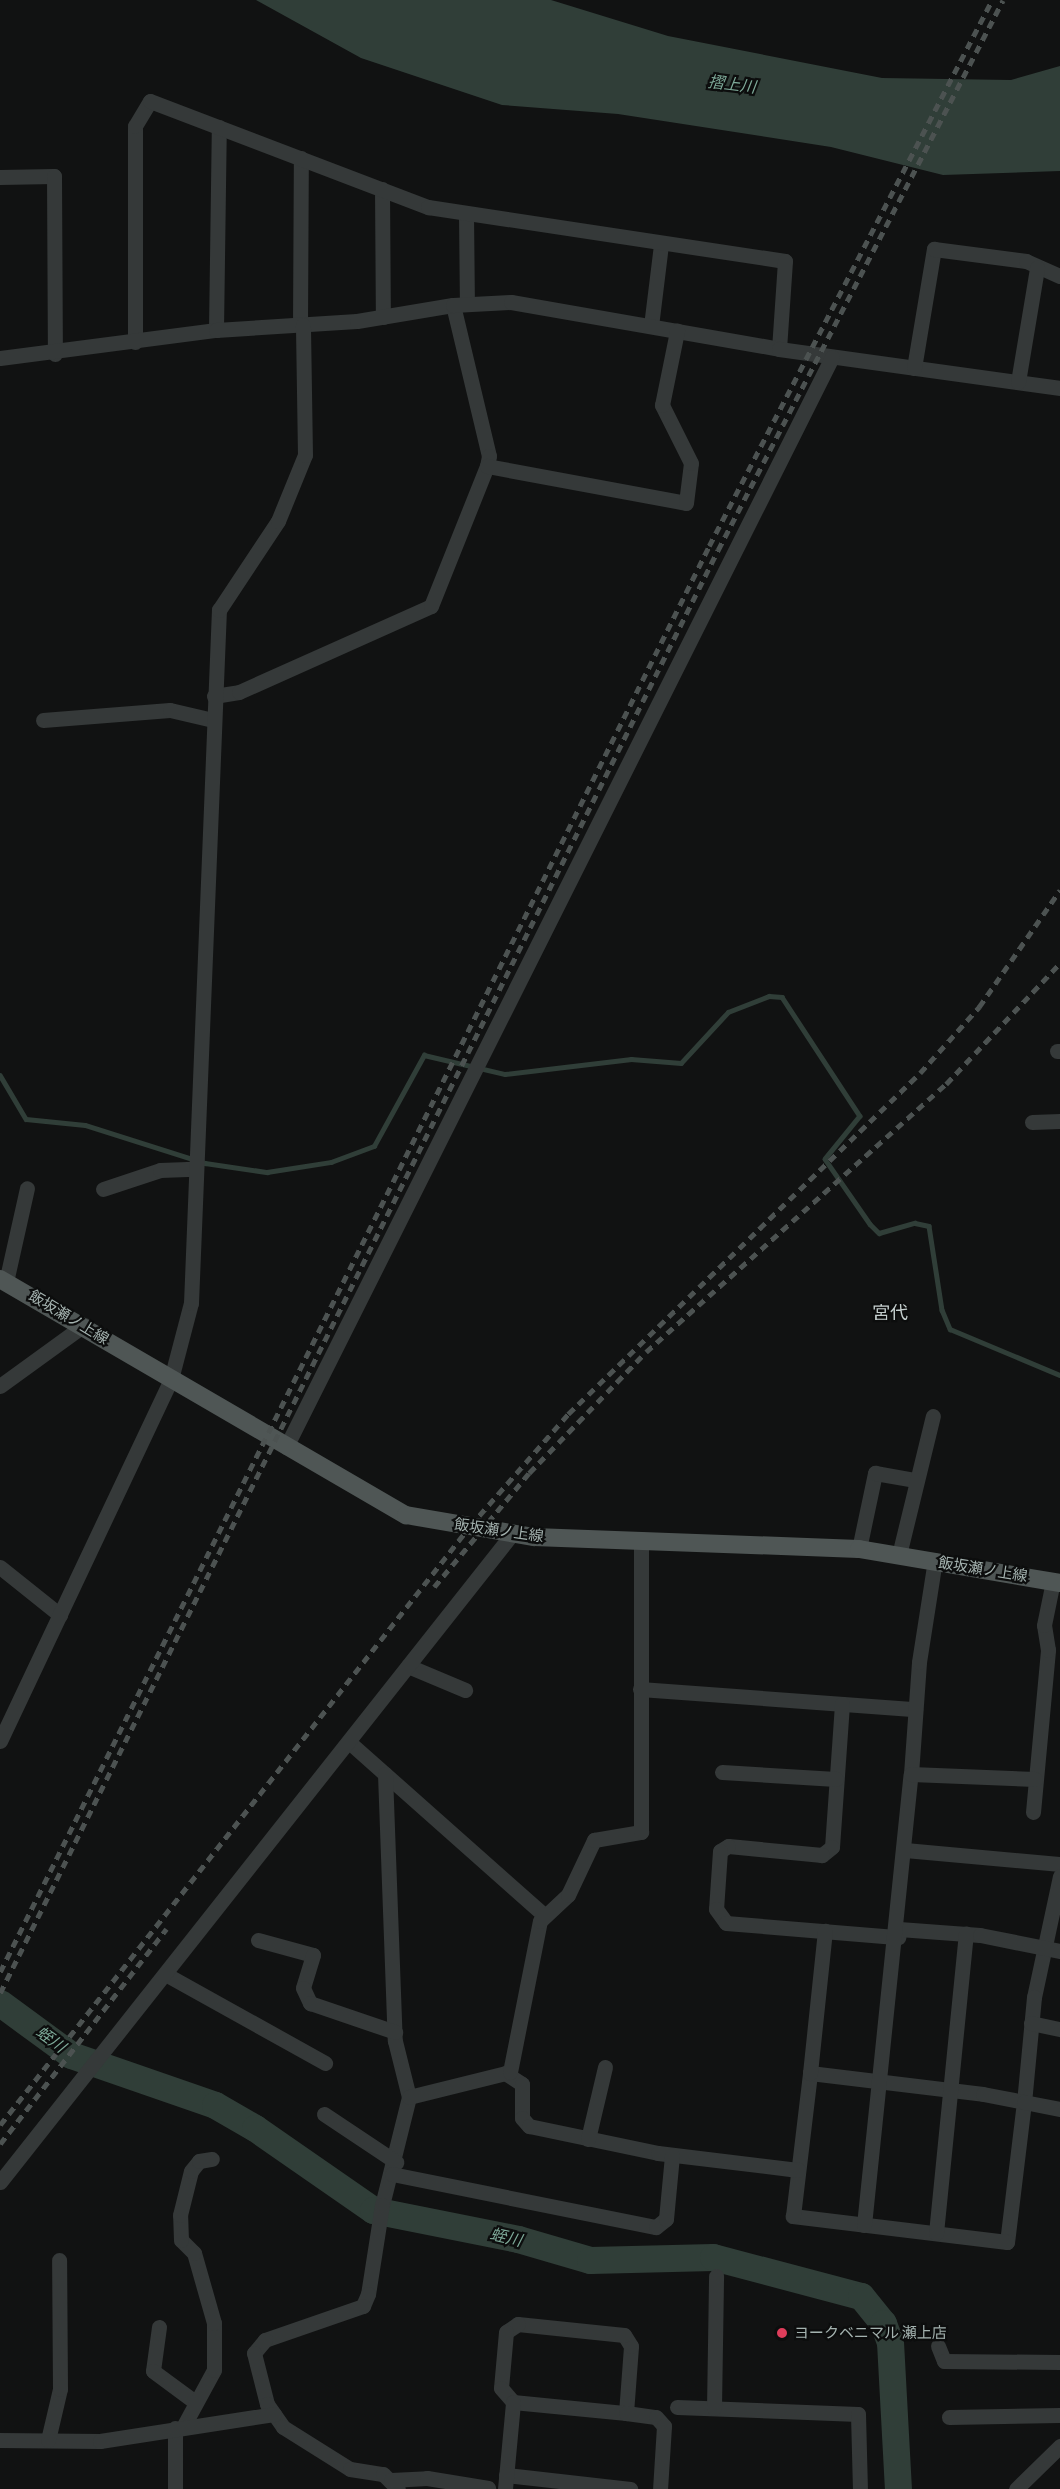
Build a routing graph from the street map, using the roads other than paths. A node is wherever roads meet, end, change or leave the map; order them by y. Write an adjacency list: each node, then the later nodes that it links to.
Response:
1 (219, 127): 2 (street); 13 (street); 15 (street)
2 (301, 158): 4 (street); 11 (street)
3 (0, 177): 17 (street)
4 (382, 189): 5 (street); 10 (street)
5 (466, 214): 6 (street); 9 (street)
6 (661, 244): 12 (street); 16 (street)
7 (1037, 268): 8 (street); 20 (street); 21 (street)
8 (1060, 276)
9 (460, 304): 10 (street); 12 (street); 23 (street)
10 (383, 317): 11 (street)
11 (302, 325): 13 (street); 24 (street)
12 (651, 326): 14 (street)
13 (216, 330): 15 (street)
14 (677, 331): 16 (street); 23 (street)
15 (135, 342): 17 (street)
16 (779, 349): 18 (street)
17 (55, 354): 19 (street)
18 (832, 357): 20 (street); 37 (street)
19 (0, 358)
20 (914, 368): 21 (street)
21 (1018, 382): 22 (street)
22 (1060, 388)
23 (487, 466): 24 (street)
24 (214, 696): 26 (street)
25 (43, 720): 26 (street)
26 (213, 720): 29 (street)
27 (1060, 1121): 28 (street)
28 (1032, 1122)
29 (194, 1169): 31 (street); 34 (street)
30 (27, 1188): 32 (street)
31 (104, 1190)
32 (3, 1281): 33 (main road, 飯坂瀬ノ上線)
33 (84, 1325): 34 (main road, 飯坂瀬ノ上線); 35 (street)
34 (171, 1378): 37 (main road, 飯坂瀬ノ上線); 46 (street)
35 (0, 1386)
36 (933, 1416): 38 (street)
37 (286, 1447): 39 (main road, 飯坂瀬ノ上線)
38 (915, 1480): 41 (street); 42 (street)
39 (512, 1534): 40 (main road, 飯坂瀬ノ上線); 47 (street)
40 (641, 1539): 41 (main road, 飯坂瀬ノ上線); 48 (street)
41 (859, 1549): 42 (main road, 飯坂瀬ノ上線)
42 (899, 1555): 43 (main road, 飯坂瀬ノ上線)
43 (934, 1560): 45 (main road, 飯坂瀬ノ上線); 51 (street)
44 (0, 1568): 46 (street)
45 (1056, 1582): 58 (street)
46 (60, 1615): 52 (street)
47 (408, 1666): 49 (street); 53 (street)
48 (640, 1689): 50 (street); 63 (street)
49 (465, 1690)
50 (842, 1704): 51 (street); 57 (street)
51 (915, 1709): 56 (street)
52 (0, 1742)
53 (349, 1742): 55 (street); 70 (street)
54 (722, 1772): 57 (street)
55 (385, 1774): 63 (street); 73 (street)
56 (911, 1774): 58 (street); 60 (street)
57 (837, 1779): 64 (street)
58 (1035, 1779): 59 (street)
59 (1033, 1812)
60 (905, 1850): 61 (street); 65 (street)
61 (1060, 1864)
62 (1060, 1876): 68 (street)
63 (545, 1916): 76 (street)
64 (825, 1931): 65 (street); 77 (street)
65 (898, 1933): 66 (street); 78 (street)
66 (966, 1934): 68 (street); 79 (street)
67 (258, 1940): 73 (street)
68 (1044, 1948): 69 (street); 71 (street)
69 (1060, 1952)
70 (167, 1975): 74 (street); 89 (street)
71 (1031, 2023): 72 (street); 81 (street)
72 (1060, 2029)
73 (395, 2032): 80 (street)
74 (325, 2063)
75 (605, 2067): 84 (street)
76 (505, 2073): 80 (street); 84 (street)
77 (810, 2073): 78 (street); 88 (street)
78 (880, 2081): 79 (street); 90 (street)
79 (952, 2090): 81 (street); 91 (street)
80 (409, 2097): 87 (street)
81 (1024, 2102): 82 (street); 91 (street)
82 (1060, 2109)
83 (324, 2114): 87 (street)
84 (588, 2139): 85 (street)
85 (672, 2155): 87 (street); 88 (street)
86 (212, 2159): 97 (street)
87 (394, 2168): 101 (street)
88 (798, 2170): 90 (street)
89 (0, 2182)
90 (864, 2225): 91 (street)
91 (936, 2233)
92 (59, 2260): 107 (street)
93 (716, 2276): 100 (street)
94 (159, 2327): 97 (street)
95 (938, 2346): 96 (street)
96 (1060, 2362)
97 (195, 2402): 105 (street)
98 (513, 2402): 102 (street); 102 (street); 109 (street)
99 (677, 2407): 100 (street)
100 (714, 2408): 115 (street)
101 (274, 2414): 105 (street); 110 (street)
102 (626, 2414): 114 (street)
103 (1060, 2415): 104 (street)
104 (949, 2417)
105 (179, 2427): 107 (street); 112 (street)
106 (0, 2440): 107 (street)
107 (48, 2440)
108 (1060, 2446): 116 (street)
109 (505, 2482): 113 (street)
110 (395, 2484): 111 (street)
111 (488, 2488)
112 (175, 2489)
113 (630, 2489)
114 (660, 2489)
115 (860, 2489)
116 (1016, 2489)

